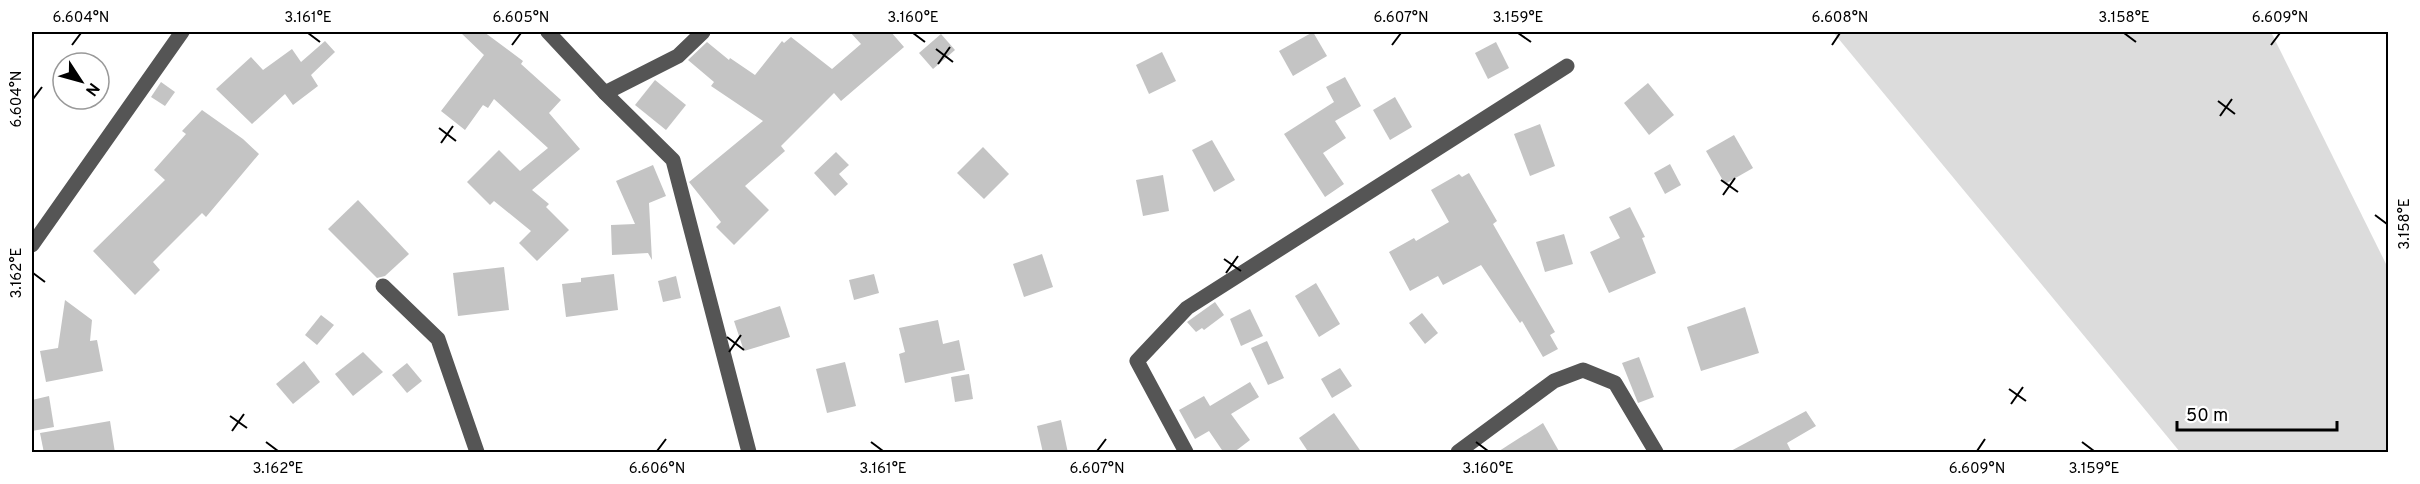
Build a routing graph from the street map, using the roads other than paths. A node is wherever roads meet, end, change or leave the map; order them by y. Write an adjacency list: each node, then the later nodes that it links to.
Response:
1 (182, 32): 6 (street)
2 (548, 32): 5 (street)
3 (703, 32): 5 (street)
4 (1567, 66): 10 (street)
5 (605, 93): 9 (street)
6 (32, 245)
7 (383, 286): 8 (street)
8 (477, 453)
9 (749, 453)
10 (1186, 453)
11 (1458, 453): 12 (street)
12 (1656, 453)

